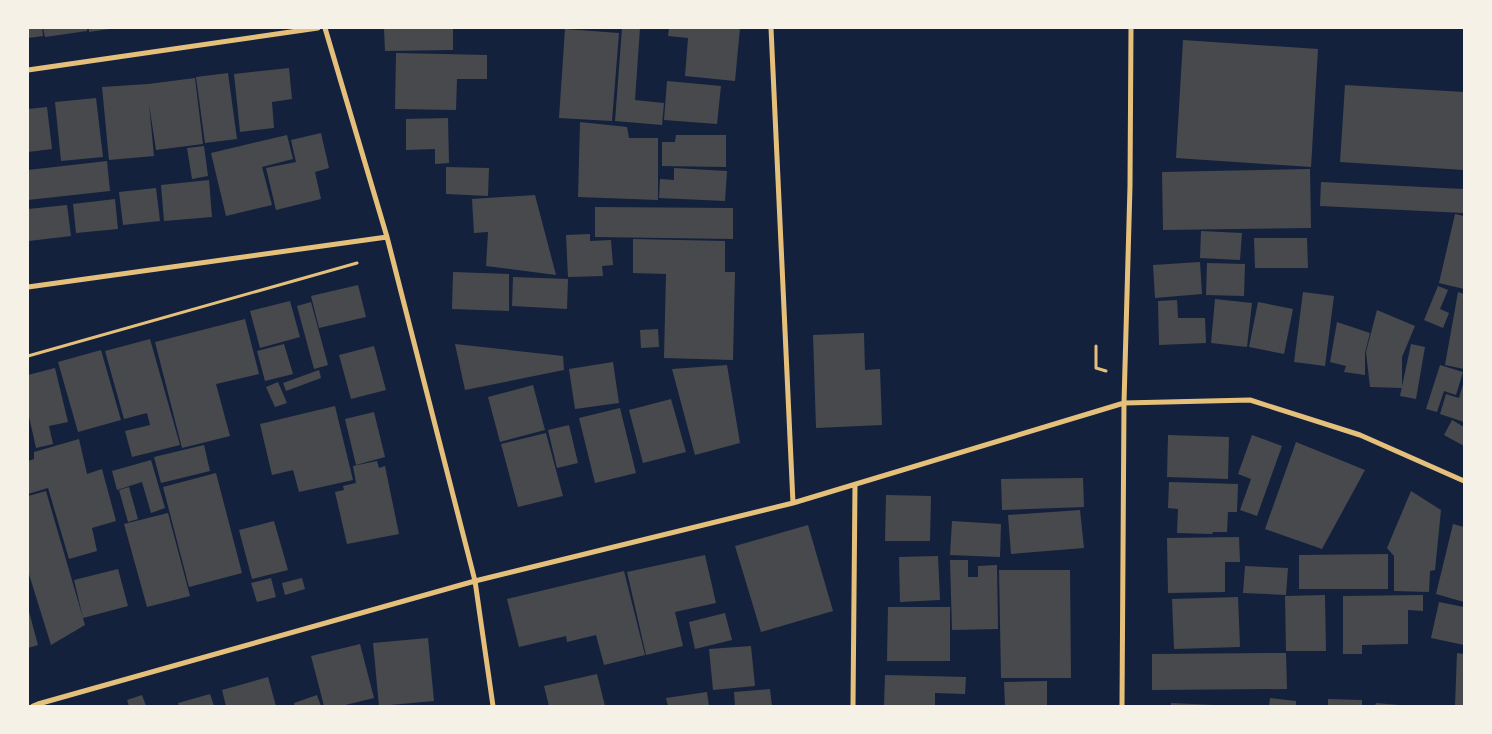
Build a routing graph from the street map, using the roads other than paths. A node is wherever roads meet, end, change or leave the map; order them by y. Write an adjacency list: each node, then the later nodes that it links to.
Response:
1 (318, 28): 5 (street)
2 (325, 28): 6 (street)
3 (771, 28): 11 (street)
4 (1131, 28): 8 (street)
5 (28, 70)
6 (387, 237): 7 (street); 12 (street)
7 (28, 287)
8 (1124, 403): 9 (street); 10 (street); 16 (street)
9 (1464, 481)
10 (855, 485): 11 (street); 15 (street)
11 (793, 503): 12 (street)
12 (475, 581): 13 (street); 14 (street)
13 (33, 706)
14 (493, 706)
15 (853, 706)
16 (1122, 706)

